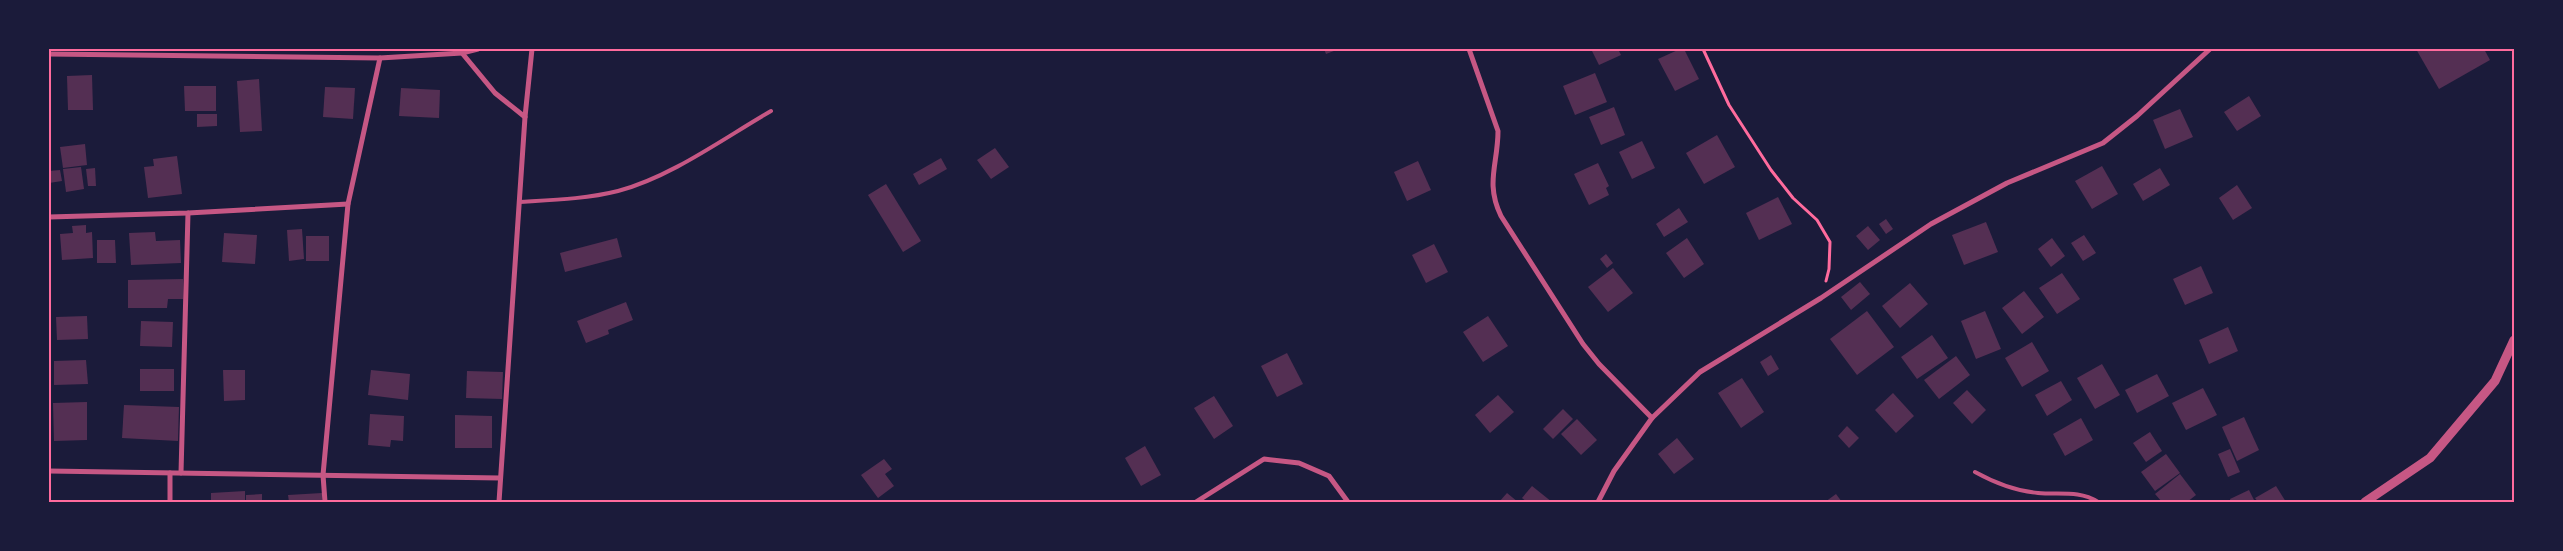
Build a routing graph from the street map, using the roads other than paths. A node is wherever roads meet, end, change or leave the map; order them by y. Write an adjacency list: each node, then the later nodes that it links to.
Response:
1 (478, 49): 5 (street)
2 (532, 49): 9 (street)
3 (1469, 49): 15 (street)
4 (2210, 49): 15 (street)
5 (462, 53): 7 (street); 9 (street)
6 (49, 54): 7 (street)
7 (380, 58): 11 (street)
8 (771, 111): 10 (lane)
9 (525, 117): 10 (street)
10 (519, 202): 21 (street)
11 (348, 204): 12 (street); 20 (street)
12 (188, 213): 13 (street); 19 (street)
13 (49, 217)
14 (2514, 340): 29 (street)
15 (1652, 418): 27 (street)
16 (49, 471): 18 (street)
17 (1975, 472): 28 (lane)
18 (170, 473): 19 (street); 22 (street)
19 (181, 473): 20 (street)
20 (323, 475): 21 (street); 23 (street)
21 (500, 478): 24 (street)
22 (170, 502)
23 (325, 502)
24 (499, 502)
25 (1196, 502): 26 (street)
26 (1348, 502)
27 (1598, 502)
28 (2098, 502)
29 (2365, 502)

